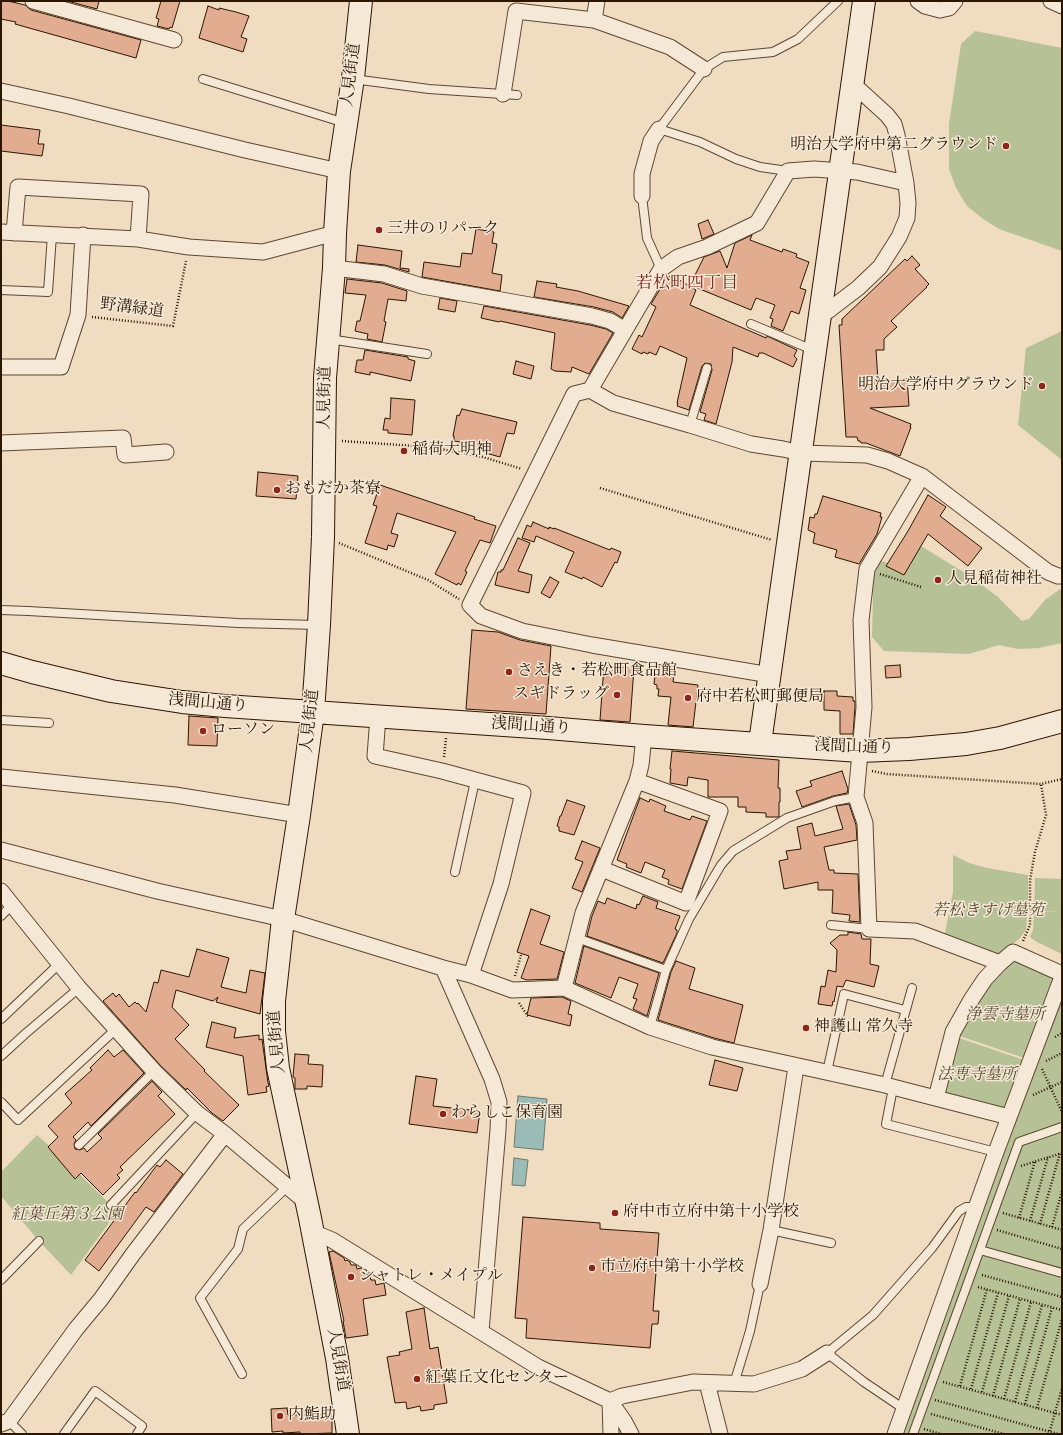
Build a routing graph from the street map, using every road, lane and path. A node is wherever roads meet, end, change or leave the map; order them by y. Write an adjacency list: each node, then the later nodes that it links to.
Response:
1 (33, 1): 9 (street)
2 (361, 1): 12 (main road, 人見街道)
3 (597, 1): 8 (street)
4 (838, 1): 10 (lane)
5 (864, 1): 13 (main road)
6 (918, 1): 7 (street)
7 (955, 1)
8 (594, 20): 10 (street); 15 (street)
9 (174, 40)
10 (704, 69): 17 (lane)
11 (203, 78): 16 (lane)
12 (353, 78): 15 (lane); 16 (main road, 人見街道)
13 (853, 84): 20 (main road); 21 (street)
14 (1, 91): 18 (street)
15 (510, 94)
16 (346, 123): 18 (main road, 人見街道)
17 (659, 129): 19 (lane); 22 (street)
18 (339, 171): 24 (main road, 人見街道)
19 (788, 171): 20 (street); 30 (street)
20 (840, 171): 21 (street); 33 (main road)
21 (906, 183): 33 (street)
22 (642, 196): 30 (lane)
23 (8, 232): 25 (street); 27 (street)
24 (335, 233): 28 (street); 29 (main road, 人見街道)
25 (52, 235): 26 (street); 31 (lane)
26 (83, 235): 27 (street); 32 (street)
27 (138, 240): 28 (street)
28 (189, 246): 32 (path, 野溝緑道)
29 (334, 268): 35 (street); 36 (main road, 人見街道)
30 (661, 269): 35 (street)
31 (1, 290)
32 (78, 315): 39 (street)
33 (820, 317): 37 (main road)
34 (751, 324): 37 (lane)
35 (625, 330): 41 (street)
36 (328, 339): 38 (lane); 43 (main road, 人見街道)
37 (815, 350): 46 (main road)
38 (427, 354)
39 (1, 367)
40 (707, 368): 42 (lane)
41 (590, 390): 42 (street); 47 (street)
42 (690, 425): 46 (street)
43 (325, 440): 47 (path); 50 (main road, 人見街道)
44 (1, 443): 45 (street)
45 (166, 452)
46 (801, 453): 48 (street); 51 (main road)
47 (535, 474): 55 (street)
48 (922, 476): 52 (street); 53 (street)
49 (600, 488): 51 (path)
50 (323, 538): 55 (path); 57 (main road, 人見街道)
51 (788, 545): 59 (main road)
52 (867, 570): 54 (path); 68 (street)
53 (1062, 576)
54 (921, 587)
55 (470, 605): 59 (street)
56 (1, 610): 57 (lane)
57 (319, 625): 60 (main road, 人見街道)
58 (1, 663): 60 (main road, 浅間山通り)
59 (770, 675): 67 (main road)
60 (313, 712): 61 (main road, 浅間山通り); 76 (main road, 人見街道)
61 (378, 717): 64 (main road, 浅間山通り); 69 (street)
62 (1, 720): 65 (lane)
63 (1062, 721): 68 (main road, 浅間山通り)
64 (448, 722): 66 (main road, 浅間山通り); 69 (path)
65 (49, 723)
66 (644, 736): 67 (main road, 浅間山通り); 73 (street)
67 (760, 743): 68 (main road, 浅間山通り)
68 (860, 760): 74 (path); 75 (street)
69 (442, 771): 72 (street)
70 (1, 777): 76 (street)
71 (1062, 779): 74 (path)
72 (474, 780): 79 (lane); 93 (street)
73 (637, 781): 78 (street); 78 (street)
74 (1041, 784): 87 (path)
75 (856, 797): 85 (street); 92 (lane)
76 (299, 814): 83 (main road, 人見街道)
77 (1, 850): 83 (street)
78 (602, 869): 86 (street)
79 (455, 872)
80 (1, 891): 81 (street)
81 (12, 905): 82 (lane); 90 (street)
82 (1, 916)
83 (283, 919): 91 (street); 127 (main road, 人見街道)
84 (831, 925): 85 (lane)
85 (869, 929): 89 (street)
86 (577, 938): 92 (lane); 96 (street)
87 (1013, 952): 89 (street); 94 (street)
88 (521, 955): 98 (path)
89 (1000, 963): 111 (street)
90 (59, 964): 95 (street); 100 (lane)
91 (443, 968): 93 (street); 158 (street)
92 (666, 970): 101 (lane)
93 (471, 975): 98 (street)
94 (1062, 976): 116 (street)
95 (79, 988): 102 (street); 104 (lane)
96 (564, 988): 98 (street); 101 (street)
97 (912, 988): 99 (lane)
98 (512, 990)
99 (906, 1010): 107 (lane); 109 (lane)
100 (1, 1019)
101 (650, 1027): 105 (street)
102 (116, 1029): 106 (street); 113 (lane)
103 (1062, 1053): 110 (path)
104 (1, 1056)
105 (796, 1066): 107 (street); 136 (street)
106 (154, 1071): 115 (street); 119 (lane)
107 (827, 1072): 109 (street)
108 (1062, 1082): 110 (path)
109 (889, 1086): 111 (street); 120 (lane)
110 (1050, 1087): 112 (path); 114 (path)
111 (936, 1098): 116 (street)
112 (1027, 1098)
113 (1, 1102)
114 (1062, 1112)
115 (197, 1114): 118 (street); 128 (lane)
116 (1009, 1117): 120 (street)
117 (1062, 1127): 142 (lane)
118 (225, 1134): 125 (street); 179 (street)
119 (79, 1145)
120 (996, 1152): 129 (street)
121 (1061, 1153): 122 (path); 133 (path)
122 (1048, 1157): 123 (path); 132 (path)
123 (1035, 1161): 124 (path); 131 (path)
124 (1016, 1168)
125 (287, 1187): 127 (street); 160 (lane)
126 (1062, 1191): 134 (path)
127 (307, 1203): 138 (main road, 人見街道)
128 (111, 1205)
129 (976, 1207): 159 (lane); 175 (street)
130 (998, 1212): 131 (path)
131 (1019, 1218): 132 (path)
132 (1030, 1221): 133 (path)
133 (1040, 1224): 134 (path)
134 (1052, 1227): 137 (path)
135 (994, 1229): 141 (path)
136 (771, 1230): 140 (lane); 146 (street)
137 (1062, 1230)
138 (313, 1232): 158 (street); 186 (main road, 人見街道)
139 (39, 1241): 145 (lane)
140 (831, 1243)
141 (1062, 1249)
142 (980, 1250): 143 (lane); 181 (lane)
143 (1062, 1273)
144 (979, 1274): 151 (path)
145 (1, 1280)
146 (760, 1284): 163 (lane)
147 (975, 1286): 148 (path)
148 (987, 1290): 149 (path); 164 (path)
149 (998, 1293): 150 (path); 166 (path)
150 (1009, 1296): 152 (path); 167 (path)
151 (1062, 1297)
152 (1020, 1299): 153 (path); 168 (path)
153 (1031, 1302): 154 (path); 169 (path)
154 (1042, 1305): 155 (path); 172 (path)
155 (1052, 1308): 156 (path); 173 (path)
156 (1062, 1310)
157 (1062, 1319): 174 (path)
158 (481, 1331): 171 (street)
159 (827, 1353): 163 (street); 175 (lane)
160 (242, 1374)
161 (938, 1380): 164 (path)
162 (707, 1383): 163 (street); 171 (street); 189 (street)
163 (734, 1384)
164 (960, 1386): 166 (path)
165 (1062, 1388): 177 (path)
166 (971, 1389): 167 (path)
167 (982, 1392): 168 (path)
168 (993, 1396): 169 (path)
169 (1004, 1398): 172 (path)
170 (932, 1399): 182 (path)
171 (610, 1401): 187 (street); 188 (street)
172 (1015, 1402): 173 (path)
173 (1025, 1404): 174 (path)
174 (1037, 1408): 177 (path)
175 (904, 1409): 190 (street)
176 (927, 1413): 192 (path)
177 (1055, 1413): 178 (path); 182 (path)
178 (1062, 1415)
179 (5, 1422): 183 (lane)
180 (923, 1423): 191 (path)
181 (916, 1433)
182 (1049, 1433): 193 (path)
183 (22, 1434)
184 (64, 1434): 185 (lane)
185 (137, 1434)
186 (348, 1434)
187 (611, 1434)
188 (631, 1434)
189 (720, 1434)
190 (895, 1434)
191 (941, 1434)
192 (1004, 1434)
193 (1058, 1434)

